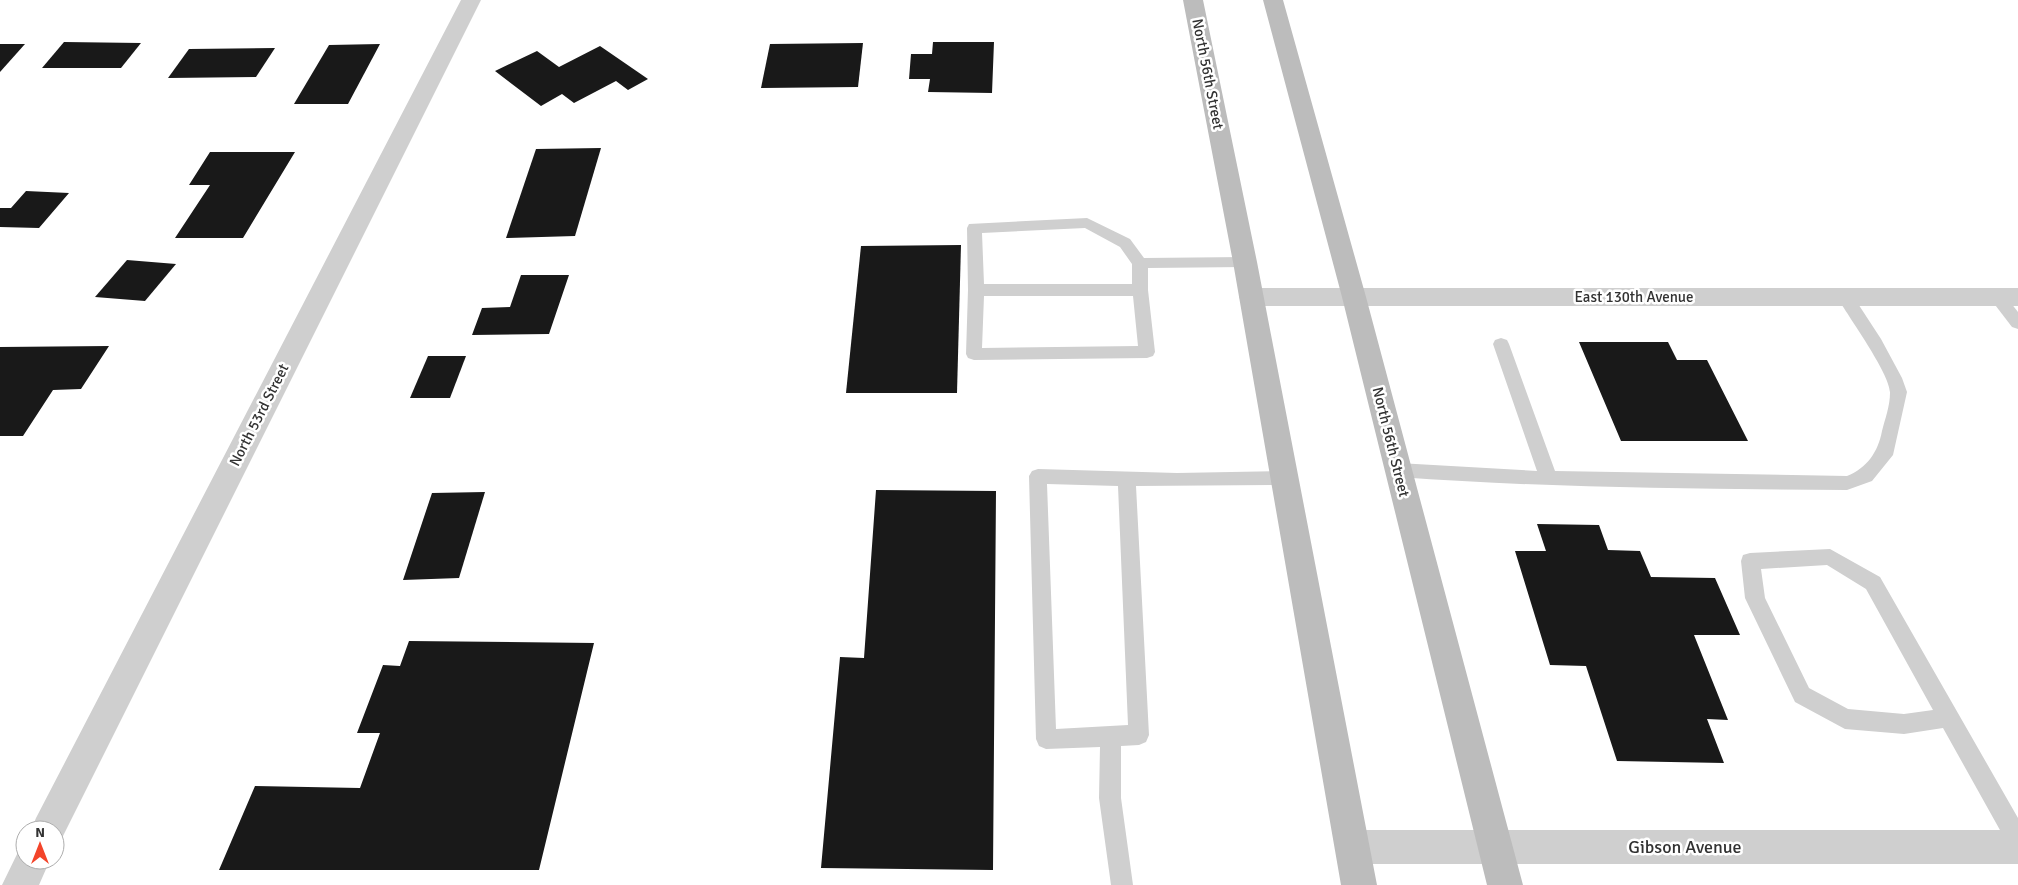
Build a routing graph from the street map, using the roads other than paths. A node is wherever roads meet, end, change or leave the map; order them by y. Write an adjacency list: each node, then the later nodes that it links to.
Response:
1 (471, 0): 20 (street, North 53rd Street)
2 (1193, 0): 4 (main road, North 56th Street)
3 (1273, 0): 9 (main road, North 56th Street)
4 (1245, 262): 5 (lane); 8 (main road, North 56th Street)
5 (1140, 263): 6 (lane); 7 (lane)
6 (976, 290): 7 (lane); 7 (lane)
7 (1140, 290)
8 (1251, 297): 9 (street, East 130th Avenue); 16 (main road, North 56th Street)
9 (1354, 297): 10 (street, East 130th Avenue); 14 (main road, North 56th Street)
10 (1845, 297): 11 (street, East 130th Avenue); 17 (lane)
11 (2008, 297): 12 (lane)
12 (2018, 323)
13 (1501, 344): 17 (lane)
14 (1398, 470): 17 (lane); 23 (main road, North 56th Street)
15 (1127, 478): 16 (lane); 19 (lane); 19 (lane)
16 (1285, 478): 22 (main road, North 56th Street)
17 (1548, 478)
18 (1949, 717): 18 (lane); 21 (lane)
19 (1111, 735): 27 (lane)
20 (53, 820)
21 (2018, 840)
22 (1352, 847): 23 (street, Gibson Avenue); 28 (main road, North 56th Street)
23 (1495, 847): 24 (street, Gibson Avenue); 29 (main road, North 56th Street)
24 (2018, 847)
25 (27, 870): 26 (street)
26 (20, 885)
27 (1122, 885)
28 (1359, 885)
29 (1505, 885)

